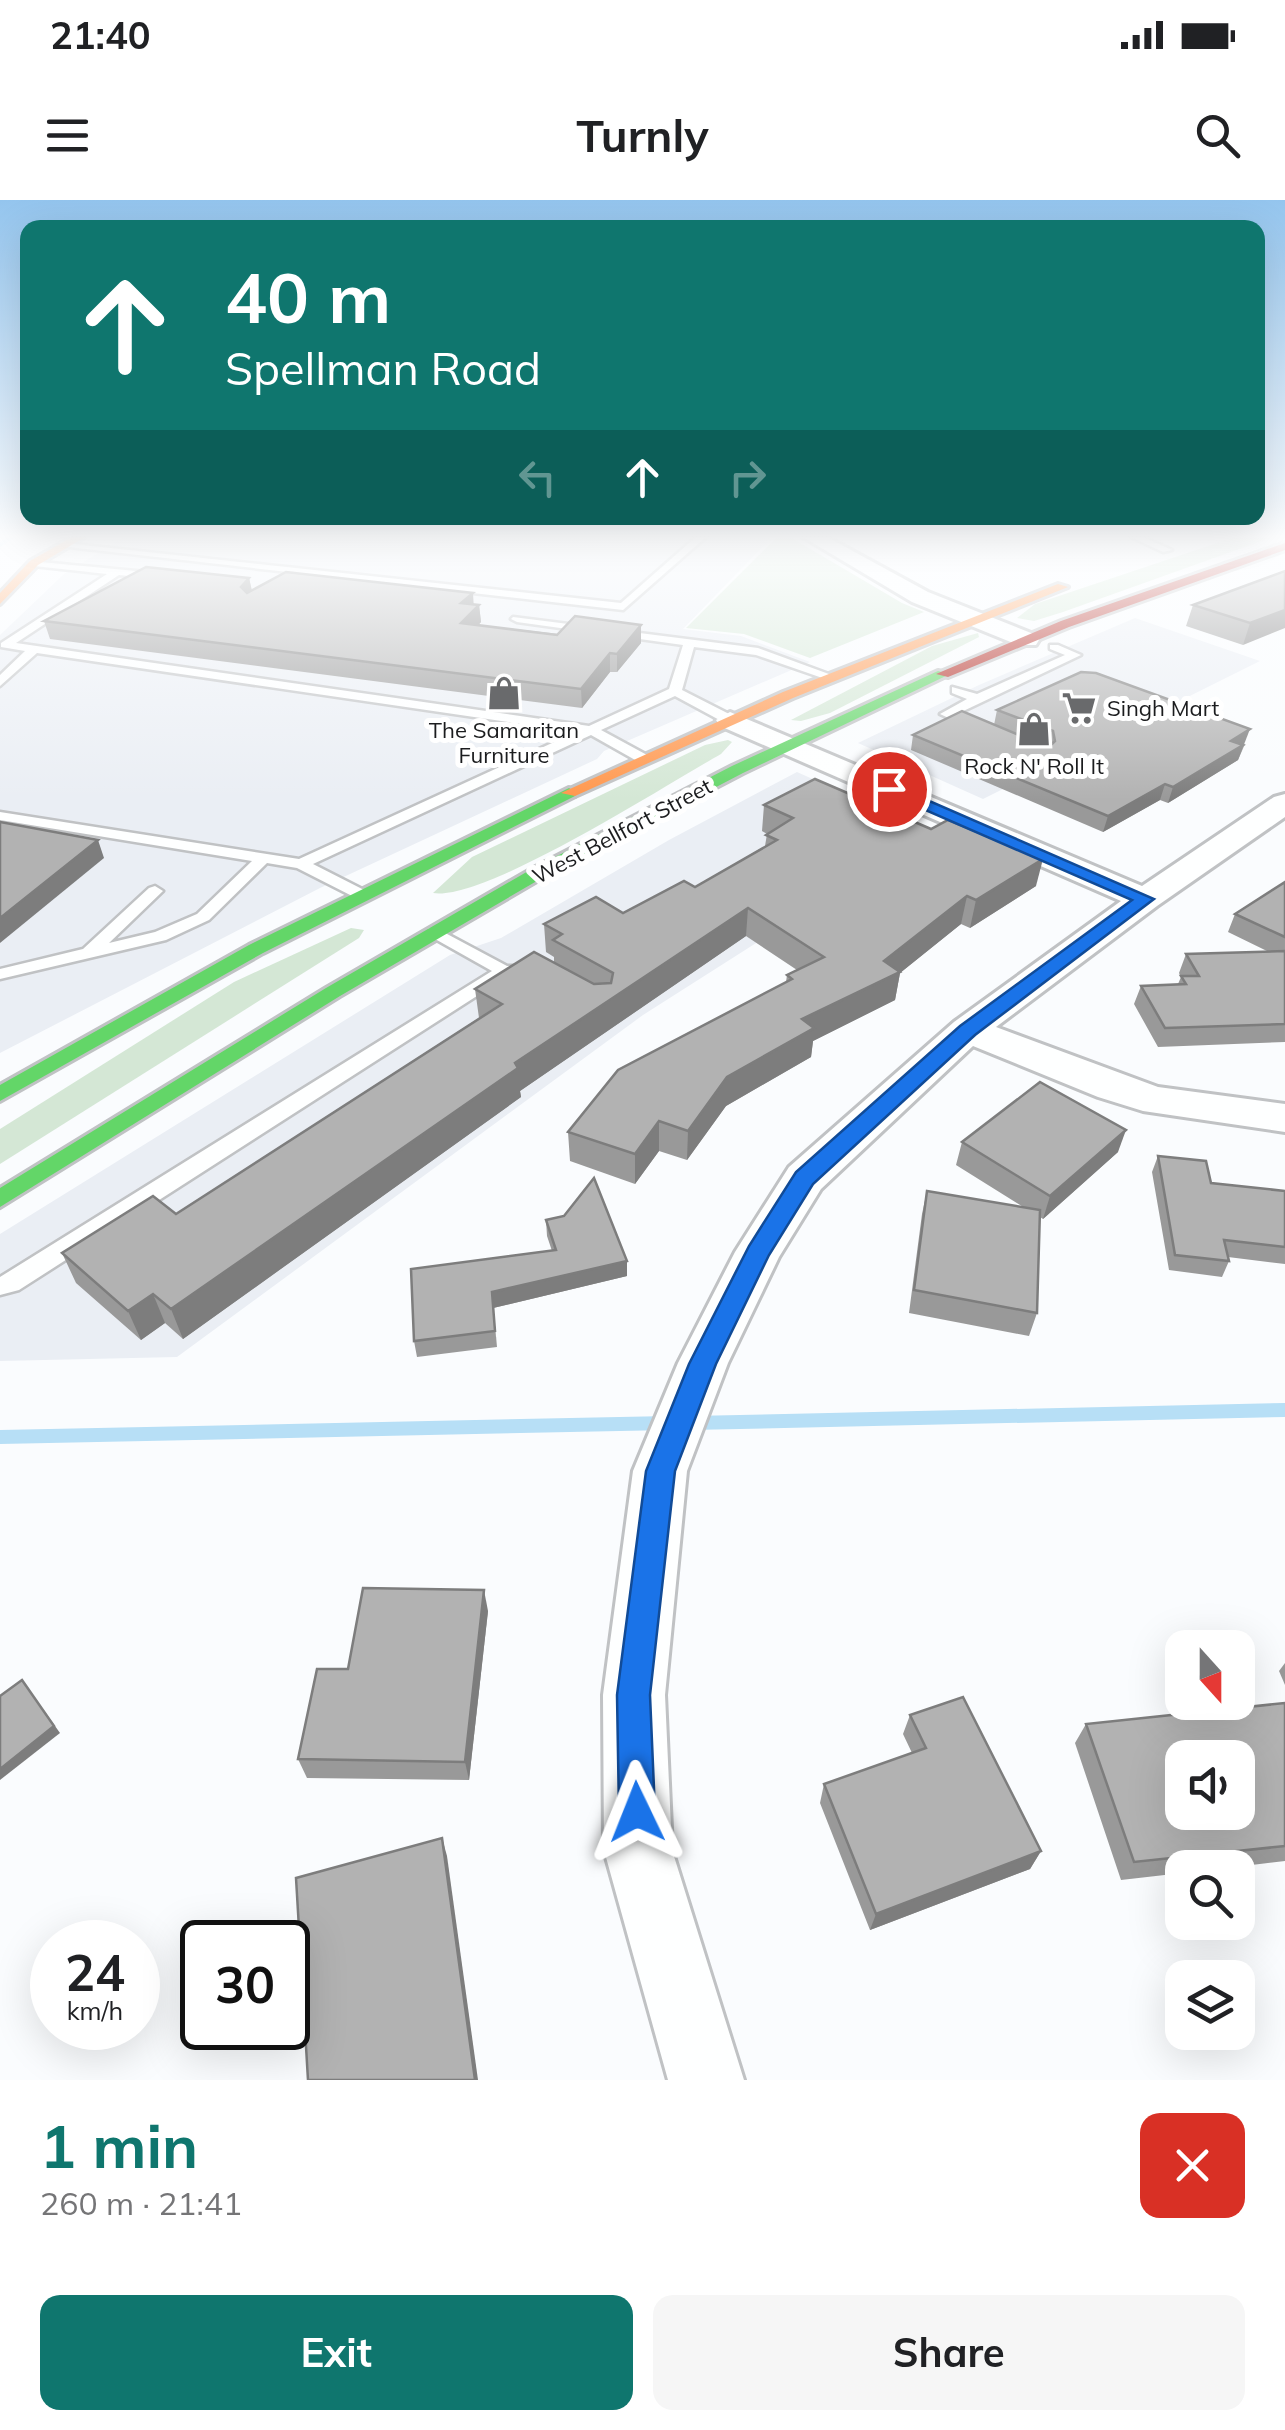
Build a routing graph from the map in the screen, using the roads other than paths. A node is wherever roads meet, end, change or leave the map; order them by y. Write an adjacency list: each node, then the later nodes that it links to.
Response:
1 (36, 625): 9 (lane)
2 (562, 625): 7 (lane)
3 (961, 625): 10 (main road, West Bellfort Street)
4 (986, 625): 6 (street)
5 (1070, 625): 6 (main road, West Bellfort Street)
6 (1028, 640): 18 (main road, West Bellfort Street)
7 (690, 641): 10 (lane); 13 (lane)
8 (1054, 647): 14 (lane)
9 (34, 649): 11 (lane); 16 (lane)
10 (831, 677): 15 (main road, West Bellfort Street)
11 (0, 682)
12 (956, 690): 14 (lane)
13 (675, 692): 15 (lane); 16 (lane)
14 (977, 699): 17 (lane)
15 (730, 720): 18 (street); 19 (main road, West Bellfort Street)
16 (592, 730): 19 (lane); 25 (lane)
17 (994, 734)
18 (788, 745): 28 (street); 29 (main road, West Bellfort Street)
19 (642, 758): 27 (main road, West Bellfort Street)
20 (1285, 803): 28 (street)
21 (0, 816): 22 (lane)
22 (202, 848): 23 (lane); 24 (lane)
23 (264, 858): 25 (lane); 30 (lane)
24 (184, 864)
25 (301, 864): 27 (lane)
26 (155, 891): 30 (lane)
27 (362, 895): 29 (main road); 35 (main road, West Bellfort Street)
28 (1145, 899): 34 (street)
29 (434, 932): 32 (lane); 39 (main road, West Bellfort Street)
30 (87, 955): 33 (lane)
31 (534, 969): 32 (lane)
32 (504, 971): 40 (lane)
33 (0, 974)
34 (968, 1030): 38 (street); 41 (street)
35 (93, 1038): 36 (main road); 37 (main road, West Bellfort Street)
36 (0, 1067)
37 (0, 1094)
38 (1285, 1118)
39 (0, 1199)
40 (0, 1286)
41 (706, 2080)

